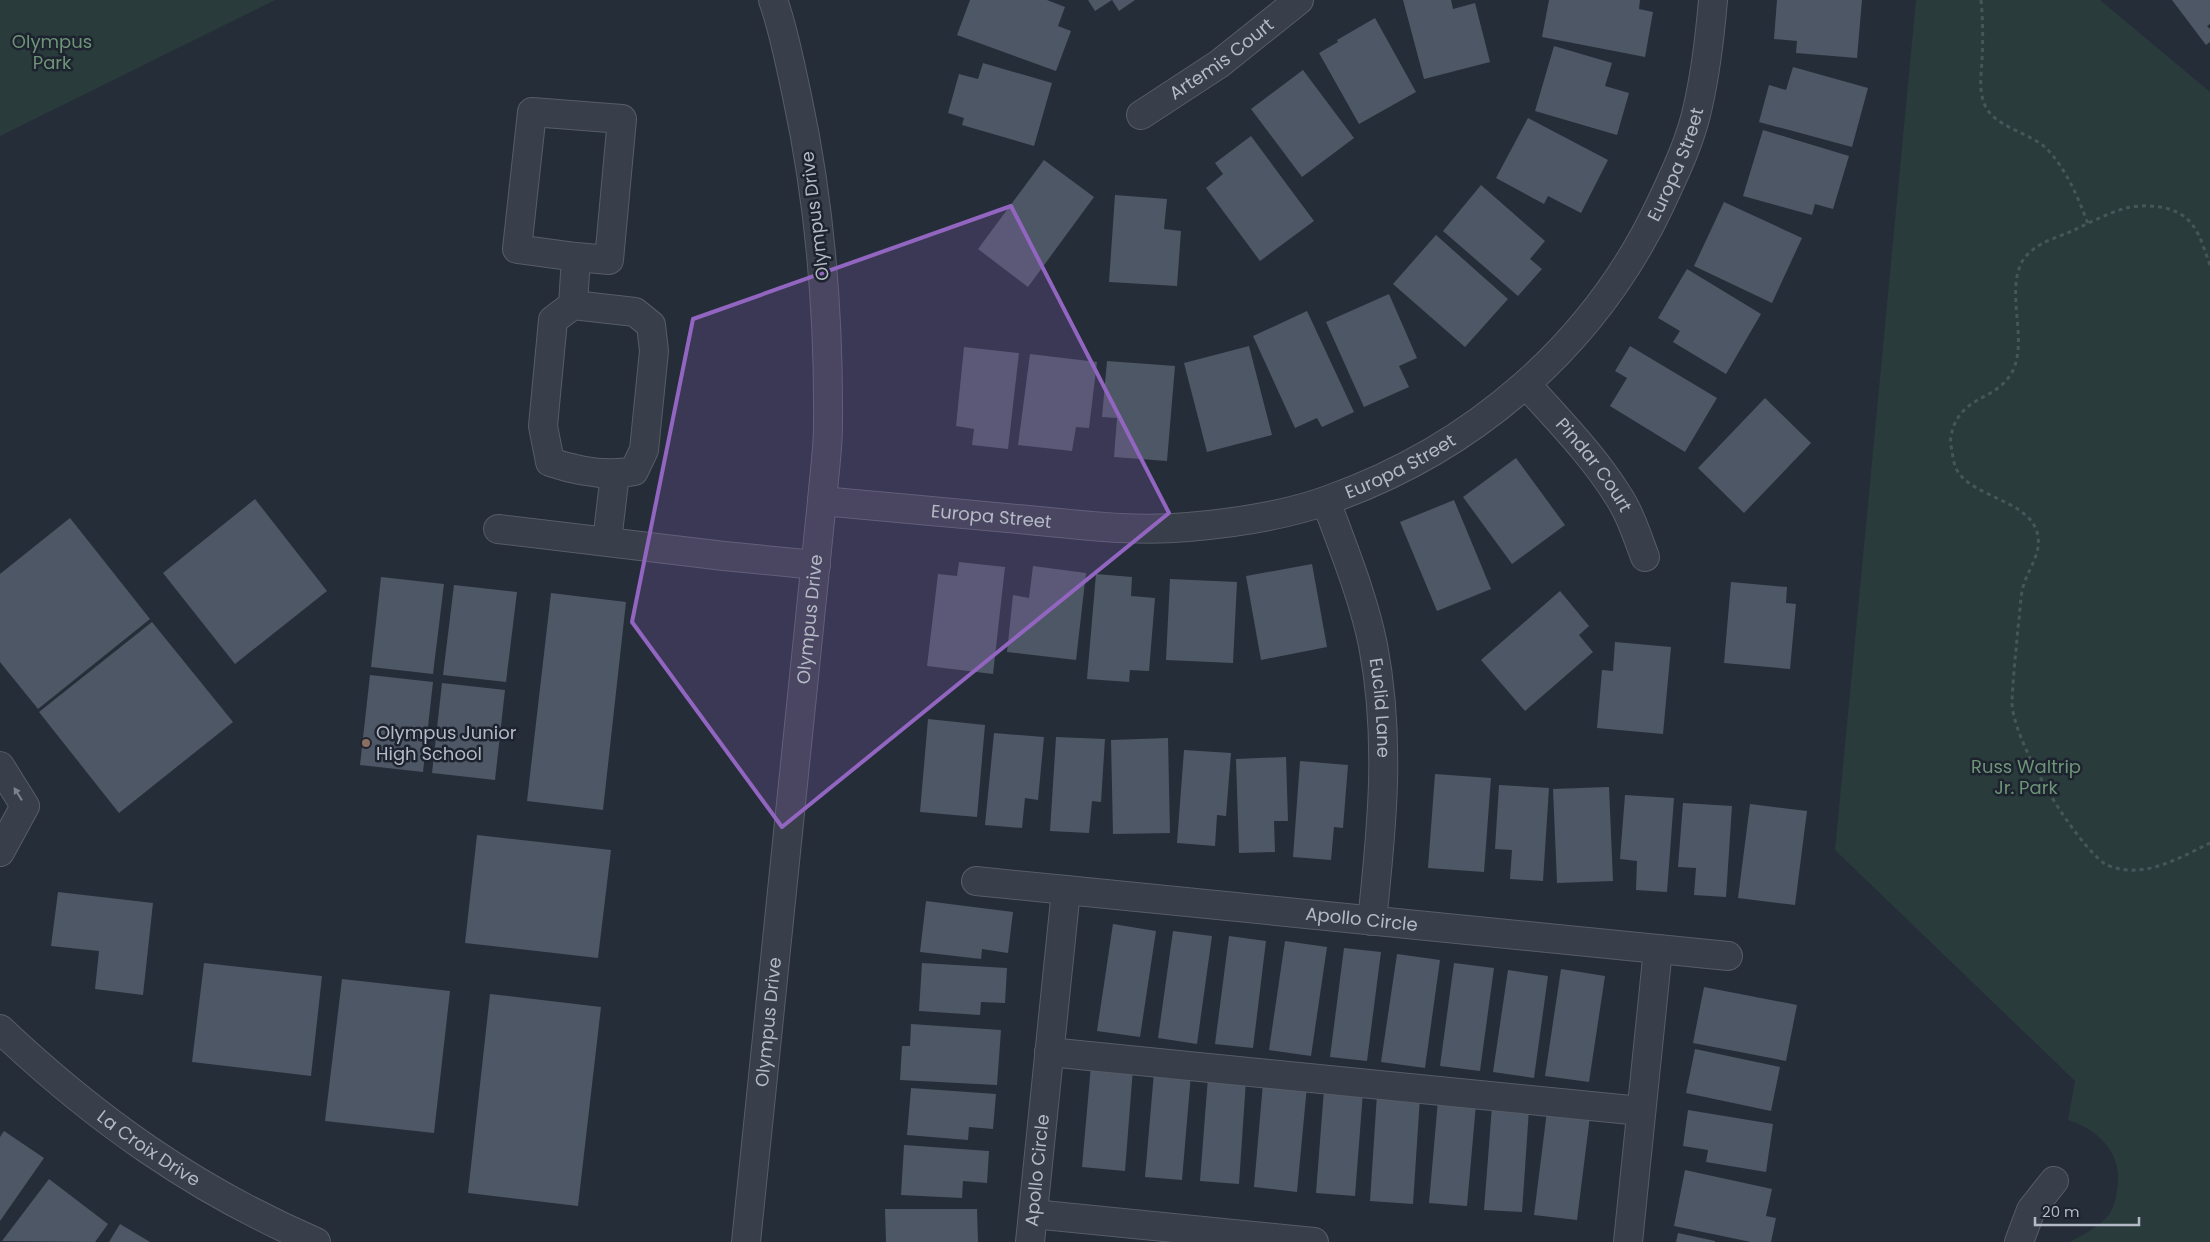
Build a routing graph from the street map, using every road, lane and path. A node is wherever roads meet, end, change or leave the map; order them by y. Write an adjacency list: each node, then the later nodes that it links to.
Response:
1 (773, 0): 12 (street, Olympus Drive)
2 (1299, 0): 5 (street, Artemis Court)
3 (1713, 0): 10 (street, Europa Street)
4 (1981, 0): 6 (path)
5 (1141, 115)
6 (2088, 224): 8 (path); 19 (path)
7 (576, 257): 7 (street); 9 (street)
8 (2210, 265)
9 (573, 304): 11 (street); 11 (street)
10 (1526, 384): 13 (street, Europa Street); 16 (street, Pindar Court)
11 (615, 474): 15 (street)
12 (822, 501): 13 (street, Europa Street); 17 (street, Olympus Drive)
13 (1326, 501): 23 (street, Euclid Lane)
14 (498, 529): 15 (street)
15 (607, 542): 17 (street)
16 (1645, 557)
17 (816, 565): 32 (street, Olympus Drive)
18 (0, 766): 20 (street, one-way to 18)
19 (2210, 843)
20 (0, 852)
21 (976, 881): 22 (street, Apollo Circle)
22 (1066, 890): 23 (street, Apollo Circle); 27 (street, Apollo Circle)
23 (1372, 921): 24 (street, Apollo Circle)
24 (1658, 950): 25 (street, Apollo Circle); 28 (street)
25 (1728, 956)
26 (0, 1029): 31 (street, La Croix Drive)
27 (1049, 1052): 28 (street); 30 (street, Apollo Circle)
28 (1641, 1111): 35 (street)
29 (2054, 1181): 36 (street)
30 (1033, 1214): 33 (street, Apollo Circle); 34 (street)
31 (316, 1242)
32 (746, 1242)
33 (1030, 1242)
34 (1314, 1242)
35 (1628, 1242)
36 (2019, 1242)

